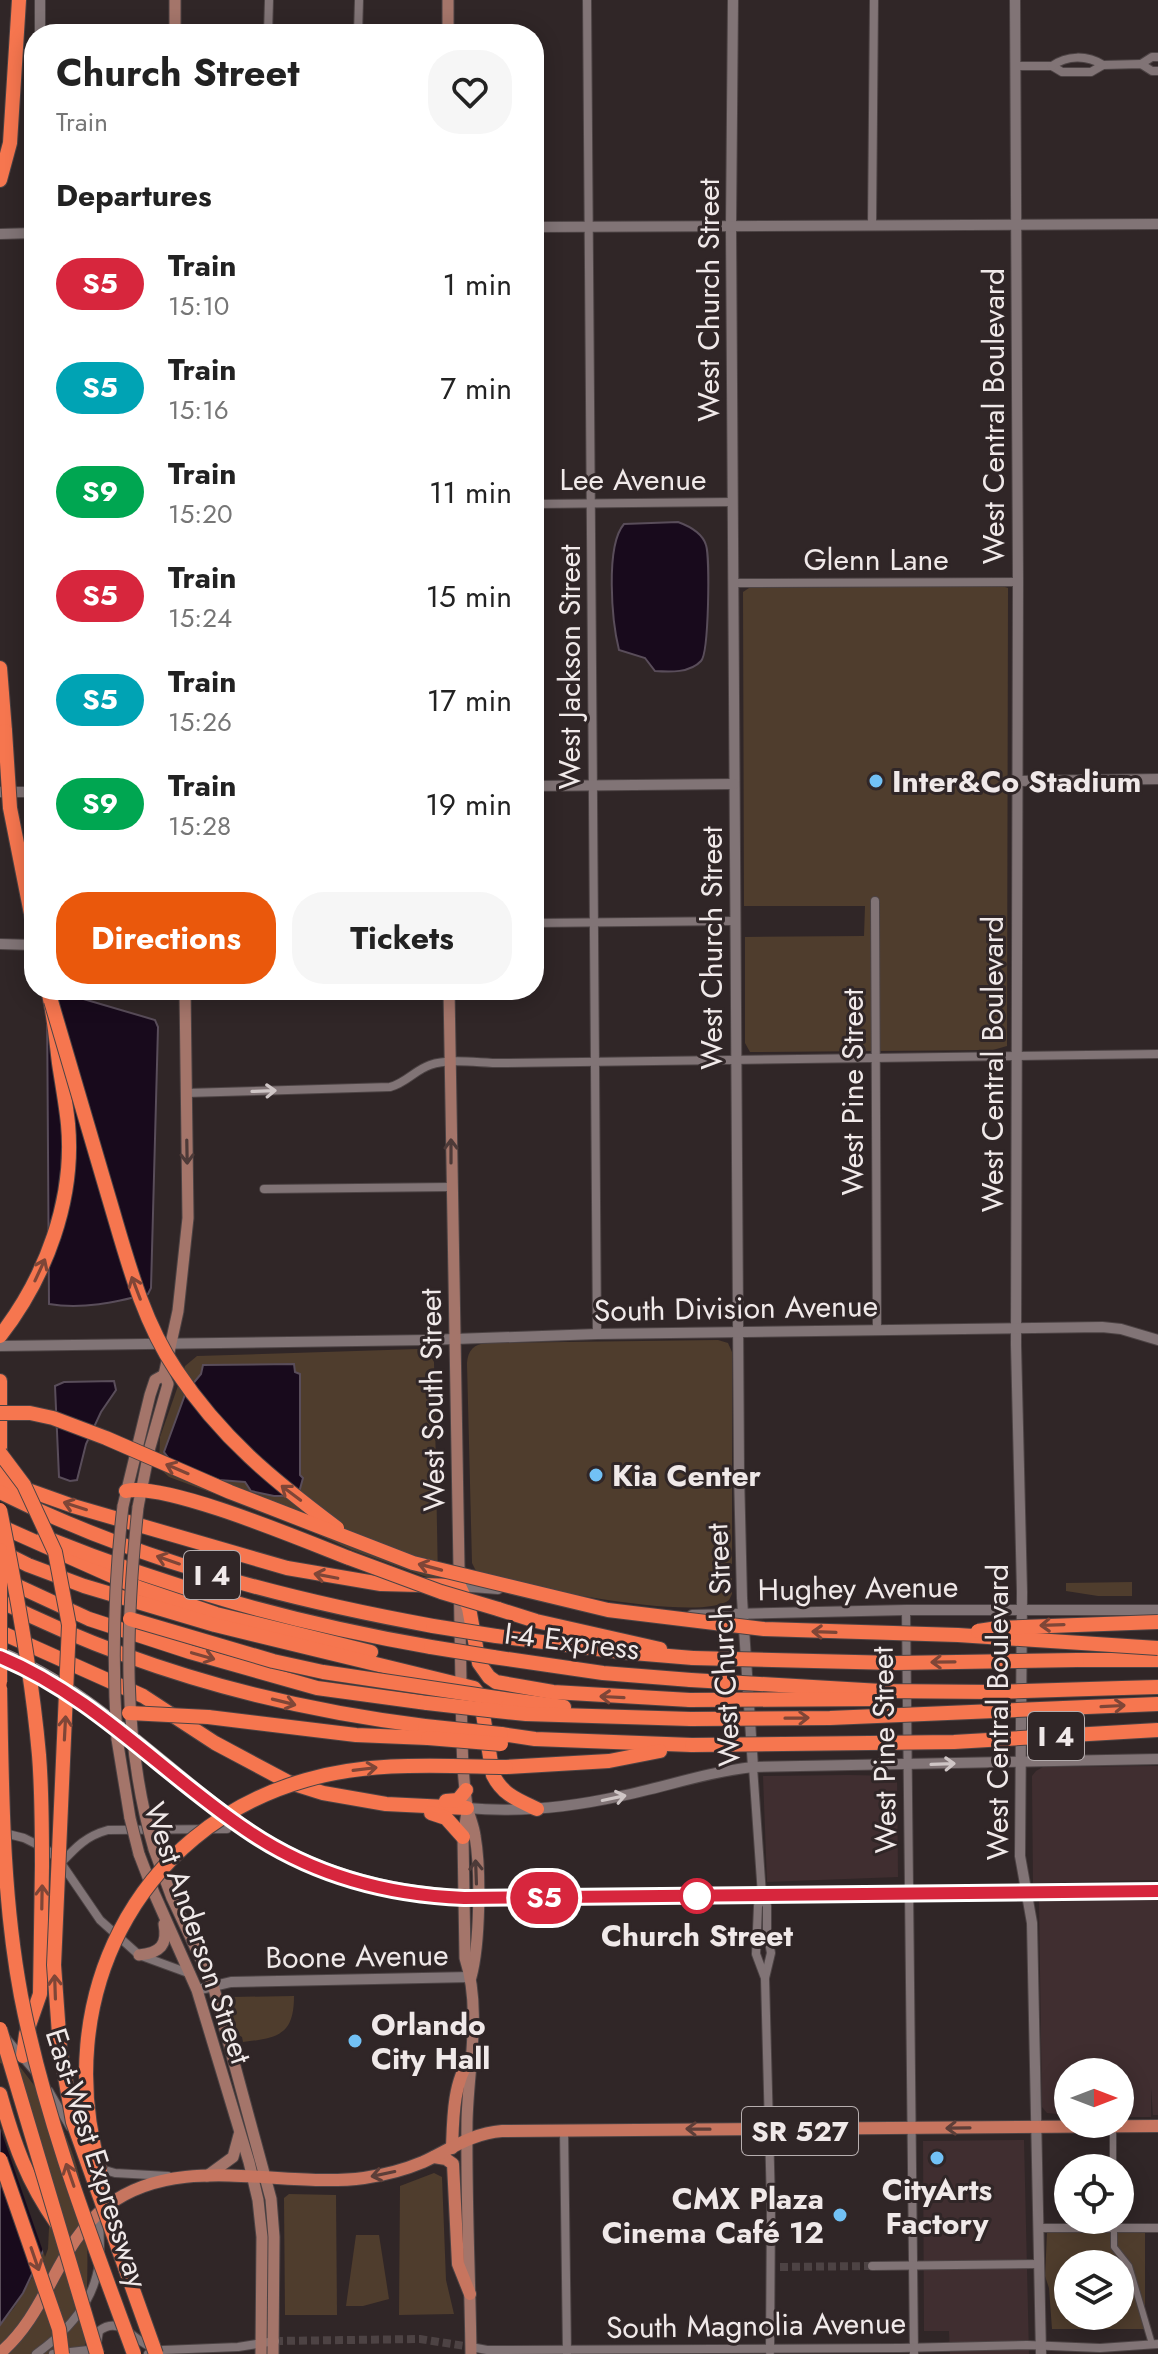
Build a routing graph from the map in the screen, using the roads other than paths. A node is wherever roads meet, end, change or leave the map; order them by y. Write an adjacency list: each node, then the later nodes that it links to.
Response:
1 (19, 0): 20 (highway)
2 (40, 0): 11 (street)
3 (175, 0): 12 (main road)
4 (269, 0): 13 (street)
5 (359, 0): 14 (street)
6 (448, 0): 15 (main road)
7 (587, 0): 23 (street, West Jackson Street)
8 (874, 0): 24 (street)
9 (1015, 0): 18 (street, West Central Boulevard)
10 (730, 2): 26 (street, West Church Street)
11 (40, 24)
12 (175, 24)
13 (268, 24)
14 (358, 24)
15 (448, 24)
16 (1158, 57): 17 (street)
17 (1141, 64): 18 (street); 19 (street)
18 (1015, 66): 22 (street, West Central Boulevard)
19 (1158, 71)
20 (0, 180)
21 (1158, 224): 22 (street)
22 (1016, 225): 24 (street); 32 (street, West Central Boulevard)
23 (589, 226): 25 (street); 26 (street); 30 (street, West Jackson Street)
24 (872, 226): 26 (street)
25 (544, 227)
26 (731, 227): 29 (street, West Church Street)
27 (24, 233): 28 (street)
28 (0, 234)
29 (733, 502): 30 (street, Lee Avenue); 33 (street, West Church Street)
30 (591, 503): 31 (street, Lee Avenue); 39 (street, West Jackson Street)
31 (544, 504)
32 (1018, 582): 33 (street, Glenn Lane); 36 (street, West Central Boulevard)
33 (734, 583): 37 (street, West Church Street)
34 (0, 668): 42 (highway, bridge)
35 (1158, 779): 36 (street)
36 (1017, 781): 54 (street, West Central Boulevard)
37 (734, 784): 39 (street); 44 (street, West Church Street)
38 (544, 786): 39 (street)
39 (593, 786): 45 (street, West Jackson Street)
40 (0, 792): 41 (street)
41 (24, 792)
42 (24, 883)
43 (875, 901): 55 (street, West Pine Street)
44 (735, 921): 45 (street); 56 (street, West Church Street)
45 (595, 922): 46 (street); 58 (street, West Jackson Street)
46 (544, 923)
47 (0, 944): 48 (street)
48 (24, 945)
49 (50, 1000): 66 (highway, one-way to 49, bridge)
50 (50, 1000): 80 (highway, one-way to 50, bridge)
51 (186, 1000): 59 (main road, West Anderson Street)
52 (449, 1000): 57 (main road, West South Street)
53 (1158, 1054): 54 (street)
54 (1016, 1056): 55 (street); 62 (street, West Central Boulevard)
55 (876, 1057): 56 (street); 63 (street, West Pine Street)
56 (736, 1059): 58 (street); 64 (street, West Church Street)
57 (450, 1062): 58 (street); 59 (street, one-way to 57); 60 (main road, West South Street, one-way to 57)
58 (597, 1062): 65 (street, West Jackson Street)
59 (186, 1093): 69 (main road, West Anderson Street, one-way to 69)
60 (451, 1187): 61 (street); 67 (main road, West South Street)
61 (264, 1189)
62 (1016, 1329): 63 (street, South Division Avenue); 68 (street, South Division Avenue); 86 (street, West Central Boulevard)
63 (877, 1330): 64 (street, South Division Avenue)
64 (739, 1332): 65 (street, South Division Avenue); 88 (street, West Church Street)
65 (597, 1334): 67 (street, South Division Avenue)
66 (0, 1336)
67 (455, 1339): 69 (street, South Division Avenue); 83 (main road, West South Street)
68 (1158, 1340)
69 (170, 1344): 70 (street); 76 (main road, West Anderson Street)
70 (0, 1346)
71 (0, 1381): 73 (highway)
72 (0, 1413): 80 (highway, one-way to 72, bridge)
73 (0, 1455): 74 (highway); 151 (highway, one-way to 73, bridge)
74 (0, 1479): 83 (highway, one-way to 74)
75 (0, 1492): 94 (highway, I 4, one-way to 75, bridge)
76 (130, 1495): 89 (main road, West Anderson Street, bridge); 89 (main road, West Anderson Street, bridge); 94 (highway, bridge)
77 (0, 1510): 131 (highway, one-way to 77, bridge)
78 (0, 1519): 99 (highway, I-4 Express, bridge)
79 (0, 1526): 96 (highway)
80 (353, 1540): 92 (highway, one-way to 80, bridge)
81 (0, 1550): 96 (highway); 97 (highway, East-West Expressway, bridge)
82 (0, 1577): 100 (highway, one-way to 100, bridge)
83 (459, 1586): 88 (street, Hughey Avenue); 96 (main road, West South Street); 99 (highway, one-way to 83, bridge)
84 (0, 1601): 104 (highway, I 4, one-way to 104)
85 (906, 1610): 86 (street, Hughey Avenue); 88 (street, Hughey Avenue); 108 (street, West Pine Street)
86 (1022, 1610): 87 (street, Hughey Avenue); 107 (street, West Central Boulevard)
87 (1158, 1610)
88 (742, 1613): 109 (street, West Church Street)
89 (123, 1617): 100 (highway, bridge); 102 (main road, West Anderson Street, bridge)
90 (1158, 1622): 92 (highway, one-way to 92, bridge)
91 (0, 1632): 110 (highway)
92 (958, 1635): 93 (highway, bridge)
93 (1158, 1648)
94 (688, 1657): 95 (highway, I 4, one-way to 94, bridge)
95 (1158, 1660)
96 (460, 1679): 111 (main road, West South Street); 113 (highway)
97 (0, 1685): 177 (highway, East-West Expressway, one-way to 97, bridge)
98 (1158, 1687): 99 (highway, I-4 Express, bridge)
99 (994, 1692)
100 (497, 1704): 101 (highway, one-way to 101, bridge)
101 (1158, 1704)
102 (122, 1710): 104 (highway, bridge); 119 (main road, West Anderson Street, bridge); 128 (main road, West Anderson Street, bridge)
103 (1158, 1730): 105 (highway, I 4, bridge)
104 (427, 1732): 105 (highway, I 4, bridge)
105 (692, 1745): 151 (highway, one-way to 105, bridge)
106 (1158, 1759): 107 (street)
107 (1021, 1761): 108 (street, one-way to 107); 135 (street, West Central Boulevard)
108 (908, 1765): 109 (street); 138 (street, West Pine Street)
109 (753, 1767): 113 (street, one-way to 109); 118 (street, West Church Street)
110 (258, 1768): 111 (highway); 112 (highway); 116 (highway)
111 (466, 1790): 112 (main road, West South Street)
112 (467, 1808): 113 (street); 116 (main road, West South Street); 126 (main road, West South Street, one-way to 112)
113 (537, 1809)
114 (227, 1829): 117 (street)
115 (0, 1832): 117 (street)
116 (463, 1837): 126 (main road, West South Street)
117 (61, 1863): 122 (street)
118 (762, 1895): 120 (street, West Church Street); 121 (street, West Church Street)
119 (161, 1908): 122 (main road); 125 (main road, West Anderson Street)
120 (756, 1947): 121 (street); 124 (street, West Church Street)
121 (771, 1947): 123 (street, West Church Street)
122 (139, 1955): 125 (street)
123 (770, 1959): 124 (street); 127 (street, West Church Street)
124 (757, 1961): 127 (street, West Church Street)
125 (192, 1974): 129 (main road, West Anderson Street)
126 (471, 1977): 128 (street, Boone Avenue); 132 (main road, West South Street)
127 (765, 1978): 140 (street, West Church Street)
128 (213, 1985): 129 (street, Boone Avenue); 149 (main road, West Anderson Street)
129 (197, 1990): 141 (main road, West Anderson Street)
130 (0, 2030): 131 (street); 156 (highway, East-West Expressway, bridge)
131 (23, 2056): 145 (street)
132 (470, 2060): 142 (main road, West South Street); 143 (main road)
133 (0, 2094): 156 (highway, bridge)
134 (1158, 2126): 137 (main road, SR 527)
135 (1036, 2127): 136 (main road, SR 527); 138 (main road, SR 527, one-way to 138); 154 (street, West Central Boulevard)
136 (1054, 2127)
137 (1134, 2127)
138 (912, 2129): 140 (main road, SR 527); 160 (street, West Pine Street)
139 (564, 2130): 140 (main road, SR 527, one-way to 139); 142 (main road, SR 527); 171 (street)
140 (768, 2130): 161 (street, West Church Street)
141 (240, 2131): 147 (main road); 149 (main road, West Anderson Street)
142 (468, 2140): 143 (main road, SR 527); 163 (main road, West South Street)
143 (452, 2148): 144 (main road, SR 527)
144 (433, 2157): 149 (main road, SR 527, one-way to 149); 163 (main road)
145 (85, 2158): 148 (street); 150 (street)
146 (0, 2159): 176 (highway, one-way to 176, bridge)
147 (207, 2176): 148 (main road, SR 527); 149 (main road, SR 527)
148 (181, 2178): 150 (main road, SR 527)
149 (259, 2178): 165 (main road)
150 (99, 2213): 173 (main road, SR 527); 174 (street)
151 (111, 2225): 170 (highway, bridge)
152 (1134, 2226): 155 (street)
153 (1054, 2227): 154 (street)
154 (1038, 2228): 158 (street, West Central Boulevard)
155 (1158, 2228)
156 (61, 2230): 169 (highway, East-West Expressway, bridge)
157 (1114, 2234): 166 (street)
158 (1039, 2264): 160 (street); 164 (street, West Central Boulevard)
159 (872, 2266): 160 (street)
160 (913, 2266): 168 (street, West Pine Street)
161 (769, 2267): 162 (street); 172 (street, West Church Street)
162 (780, 2267)
163 (470, 2294): 167 (main road, West South Street)
164 (1041, 2345): 166 (street, South Magnolia Avenue); 168 (street, South Magnolia Avenue)
165 (269, 2347): 170 (street)
166 (1154, 2348)
167 (471, 2350): 171 (street, South Magnolia Avenue)
168 (914, 2351): 172 (street, South Magnolia Avenue)
169 (98, 2352): 170 (street); 175 (street)
170 (159, 2352): 178 (street)
171 (568, 2352): 172 (street, South Magnolia Avenue)
172 (770, 2352)
173 (0, 2353)
174 (36, 2354)
175 (53, 2354)
176 (62, 2354)
177 (134, 2354)
178 (148, 2354)

